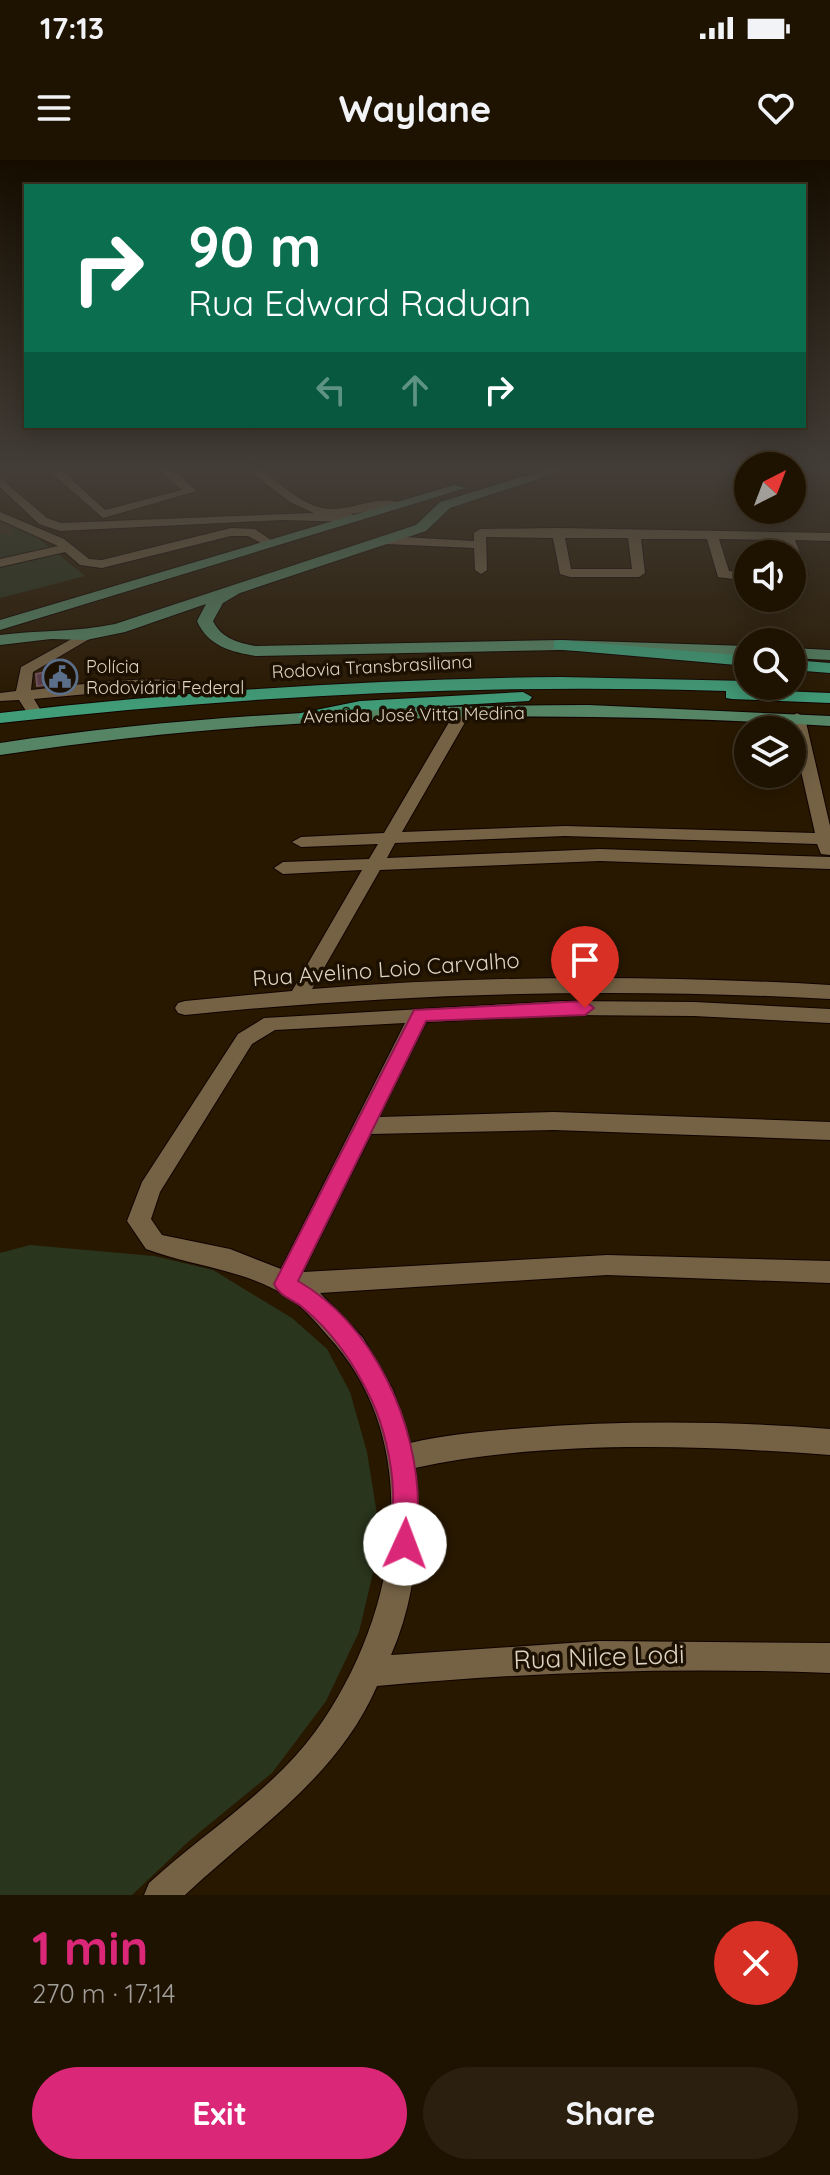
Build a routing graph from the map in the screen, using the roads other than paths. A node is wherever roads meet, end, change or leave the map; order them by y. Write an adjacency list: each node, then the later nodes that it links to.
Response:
1 (36, 548): 14 (street)
2 (68, 548): 13 (street); 14 (street)
3 (152, 548): 13 (street)
4 (171, 548): 13 (street)
5 (253, 548): 12 (main road)
6 (281, 548): 15 (main road)
7 (358, 548): 15 (main road)
8 (480, 548): 19 (street)
9 (561, 548): 10 (street)
10 (636, 548)
11 (716, 548): 20 (street)
12 (246, 549): 22 (main road)
13 (153, 553)
14 (42, 555): 16 (street)
15 (321, 559): 21 (main road)
16 (0, 563)
17 (20, 569): 18 (street)
18 (0, 570)
19 (481, 570)
20 (734, 575)
21 (239, 587): 23 (main road); 27 (main road)
22 (112, 591): 23 (main road); 24 (main road)
23 (149, 620): 25 (main road)
24 (0, 625)
25 (86, 635): 26 (main road); 42 (street)
26 (0, 640)
27 (560, 645): 28 (main road); 31 (highway)
28 (734, 651)
29 (806, 654): 30 (main road)
30 (830, 655)
31 (734, 660)
32 (806, 666): 33 (highway)
33 (830, 668)
34 (734, 676): 42 (highway, Rodovia Transbrasiliana)
35 (806, 680): 36 (highway)
36 (830, 681)
37 (734, 686): 42 (highway, Rodovia Transbrasiliana)
38 (806, 689): 39 (highway)
39 (830, 690)
40 (0, 697): 42 (street)
41 (830, 698): 46 (highway)
42 (28, 704): 43 (highway, Rodovia Transbrasiliana); 47 (highway, Rodovia Transbrasiliana)
43 (0, 707)
44 (463, 712): 45 (main road, Avenida José Vitta Medina); 46 (main road, Avenida José Vitta Medina); 52 (street)
45 (747, 716)
46 (307, 717): 50 (main road, Avenida José Vitta Medina)
47 (0, 718)
48 (806, 719): 49 (main road, Avenida José Vitta Medina)
49 (830, 721)
50 (0, 749)
51 (806, 754): 53 (street)
52 (392, 836): 53 (street); 54 (street); 56 (street)
53 (827, 839): 55 (street)
54 (301, 842)
55 (830, 862): 56 (street)
56 (376, 863): 57 (street); 59 (street)
57 (283, 868)
58 (830, 992): 59 (street, Rua Avelino Loio Carvalho)
59 (298, 997): 60 (street, Rua Avelino Loio Carvalho)
60 (185, 1008)
61 (420, 1014): 62 (street); 63 (street); 66 (street)
62 (829, 1022)
63 (365, 1126): 64 (street); 66 (street)
64 (830, 1131)
65 (830, 1272): 66 (street)
66 (285, 1284): 68 (street)
67 (830, 1442): 68 (street)
68 (401, 1459): 70 (street)
69 (830, 1658): 70 (street, Rua Nilce Lodi)
70 (369, 1672): 71 (street)
71 (168, 1892)

